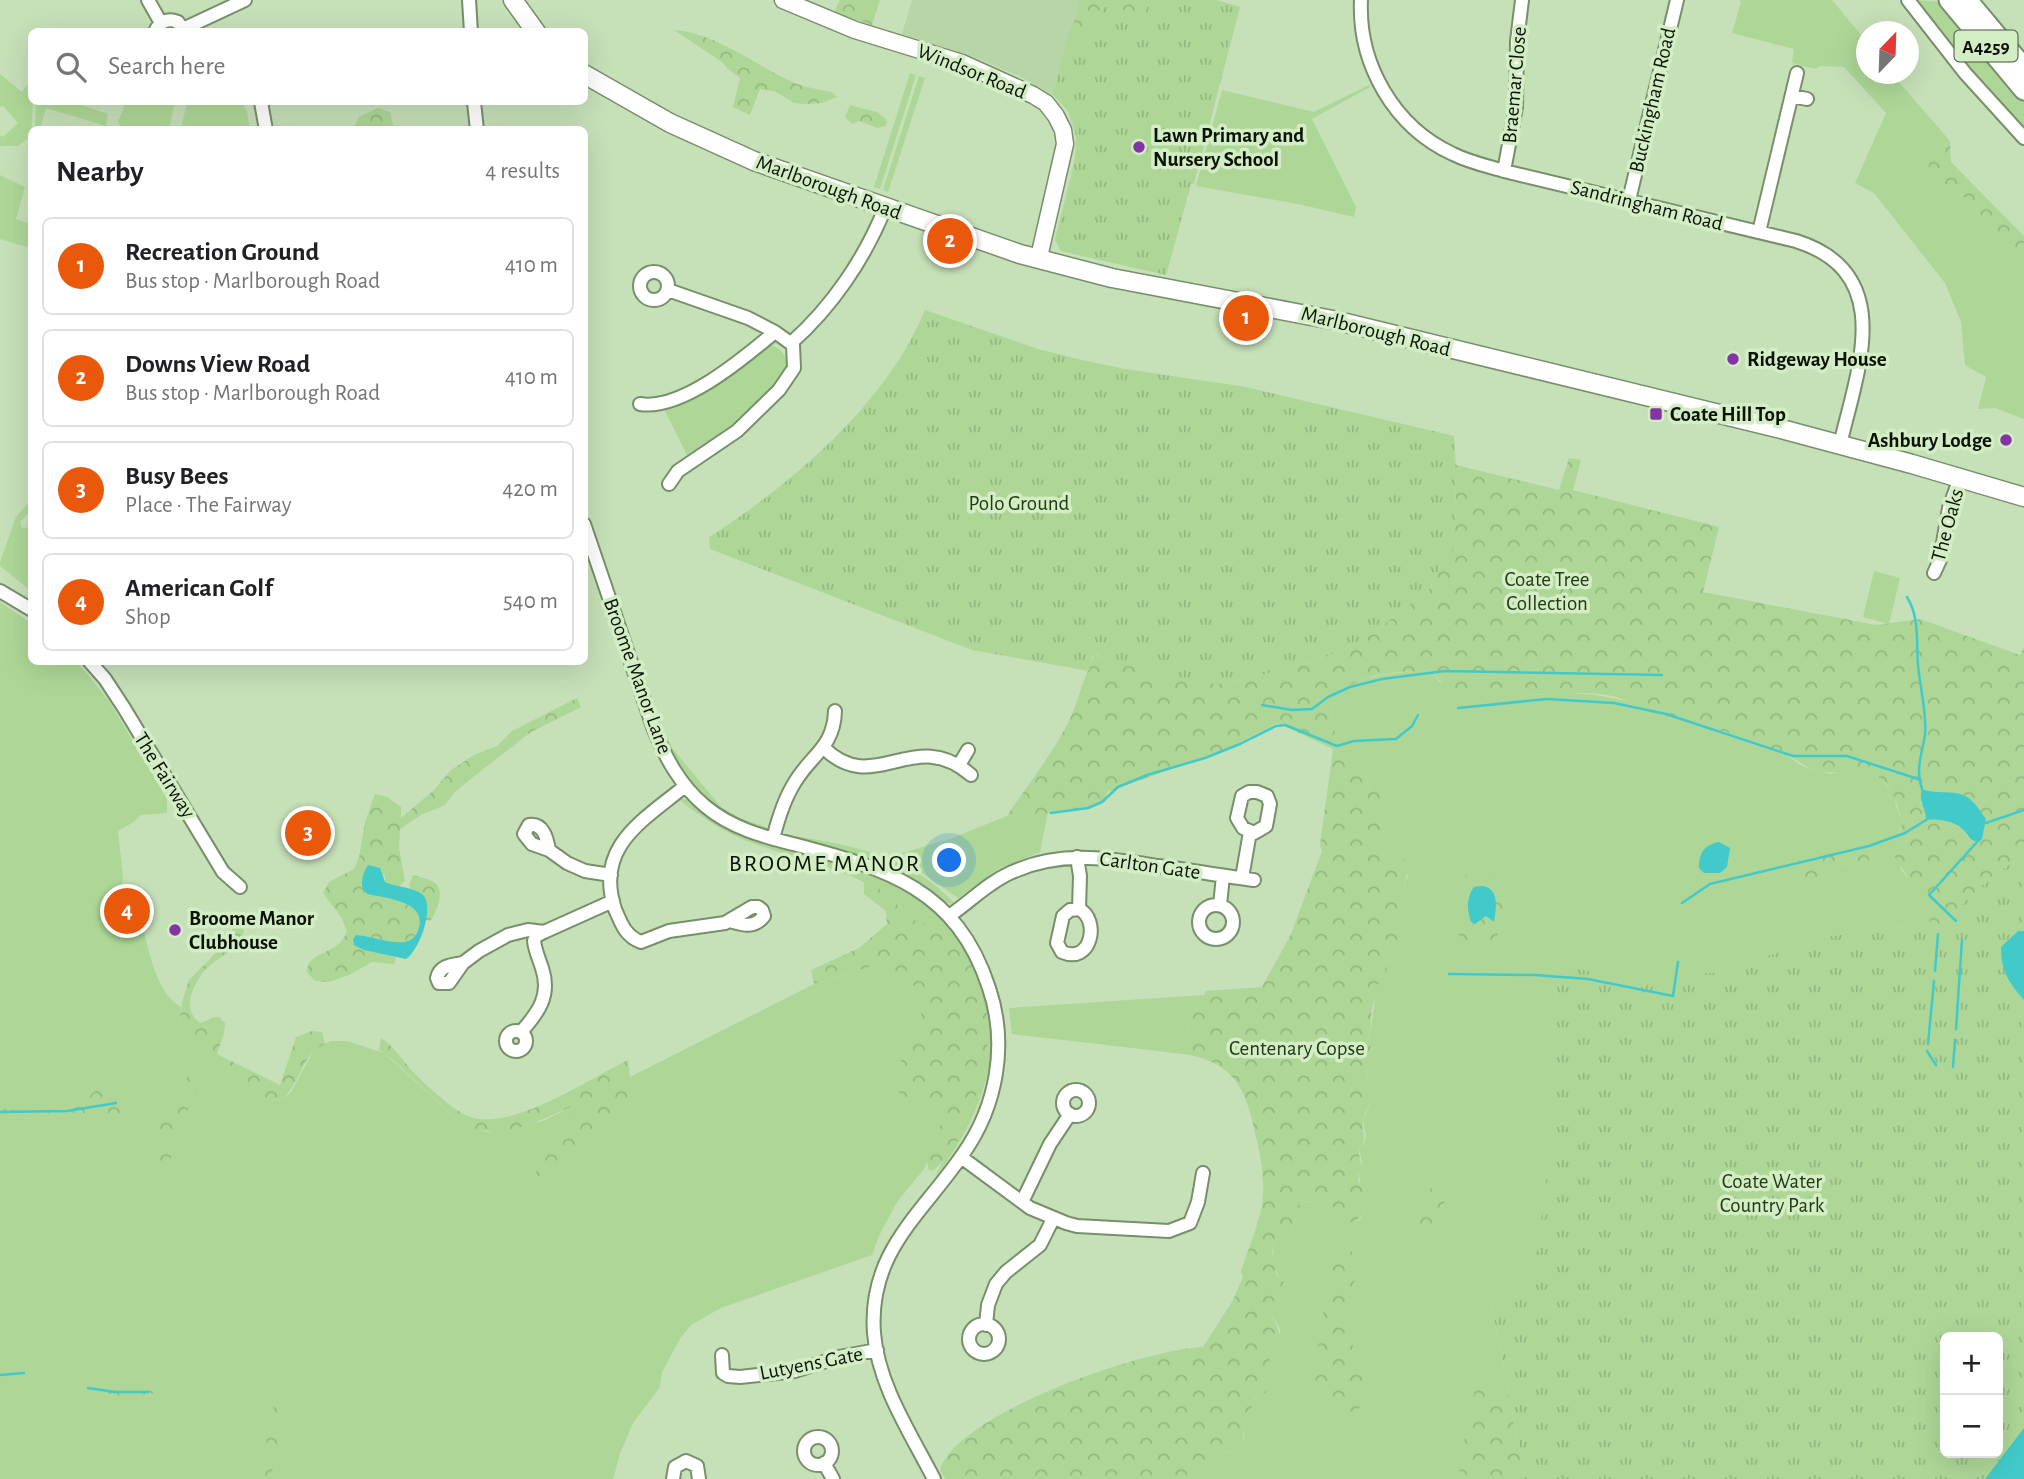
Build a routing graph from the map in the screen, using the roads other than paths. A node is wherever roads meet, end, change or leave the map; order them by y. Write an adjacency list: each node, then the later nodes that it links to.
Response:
1 (148, 0): 13 (street)
2 (244, 0): 11 (street)
3 (783, 0): 33 (street, Windsor Road)
4 (1361, 0): 29 (street, Sandringham Road)
5 (1522, 0): 29 (street, Braemar Close)
6 (1677, 0): 30 (street, Buckingham Road)
7 (1908, 0): 28 (street)
8 (1949, 0): 21 (main road, A4259)
9 (1967, 0): 18 (main road, A4259)
10 (472, 2): 16 (street)
11 (229, 3): 15 (street)
12 (512, 3): 17 (main road)
13 (158, 27): 14 (street)
14 (182, 28)
15 (187, 28)
16 (471, 28)
17 (533, 28)
18 (2024, 68)
19 (1797, 73): 22 (street)
20 (588, 76): 31 (main road, Marlborough Road)
21 (2024, 90)
22 (1792, 96): 23 (street); 32 (street)
23 (1807, 99)
24 (262, 105): 26 (street)
25 (474, 105): 27 (street)
26 (265, 126)
27 (477, 126)
28 (2024, 138)
29 (1504, 171): 30 (street, Sandringham Road)
30 (1629, 200): 32 (street, Sandringham Road)
31 (886, 208): 33 (main road, Marlborough Road); 36 (street)
32 (1759, 232): 38 (street, Sandringham Road)
33 (1039, 257): 38 (main road, Marlborough Road)
34 (668, 290): 35 (street)
35 (775, 332): 36 (street); 37 (street)
36 (791, 342): 40 (street)
37 (640, 404)
38 (1840, 445): 39 (main road, Marlborough Road)
39 (1960, 478): 41 (main road, Marlborough Road); 43 (street, The Oaks)
40 (669, 484)
41 (2024, 497)
42 (588, 536): 52 (street, Broome Manor Lane)
43 (1934, 573)
44 (0, 591): 45 (street)
45 (28, 608)
46 (93, 665): 59 (street, The Fairway)
47 (835, 711): 48 (street)
48 (824, 748): 50 (street); 54 (street)
49 (968, 750): 50 (street)
50 (959, 765): 51 (street)
51 (971, 775)
52 (685, 786): 54 (street, Broome Manor Lane); 57 (street)
53 (1250, 832): 58 (street, Carlton Gate)
54 (773, 839): 63 (street, Broome Manor Lane)
55 (549, 850): 57 (street)
56 (1077, 857): 58 (street, Carlton Gate); 62 (street, Carlton Gate); 63 (street, Carlton Gate)
57 (611, 875): 60 (street)
58 (1223, 876): 61 (street, Carlton Gate)
59 (240, 887)
60 (613, 901): 64 (street); 65 (street)
61 (1220, 905)
62 (1079, 909)
63 (948, 916): 69 (street, Broome Manor Lane)
64 (730, 921)
65 (544, 932): 66 (street); 67 (street)
66 (463, 963)
67 (521, 1032)
68 (1070, 1114): 71 (street)
69 (961, 1157): 71 (street); 74 (street, Broome Manor Lane)
70 (1198, 1181): 72 (street)
71 (1022, 1202): 72 (street)
72 (1053, 1219): 73 (street)
73 (986, 1325)
74 (877, 1350): 75 (street, Lutyens Gate); 80 (street, Broome Manor Lane)
75 (722, 1354)
76 (824, 1464): 79 (street)
77 (673, 1479): 78 (street)
78 (699, 1479)
79 (833, 1479)
80 (934, 1479)

